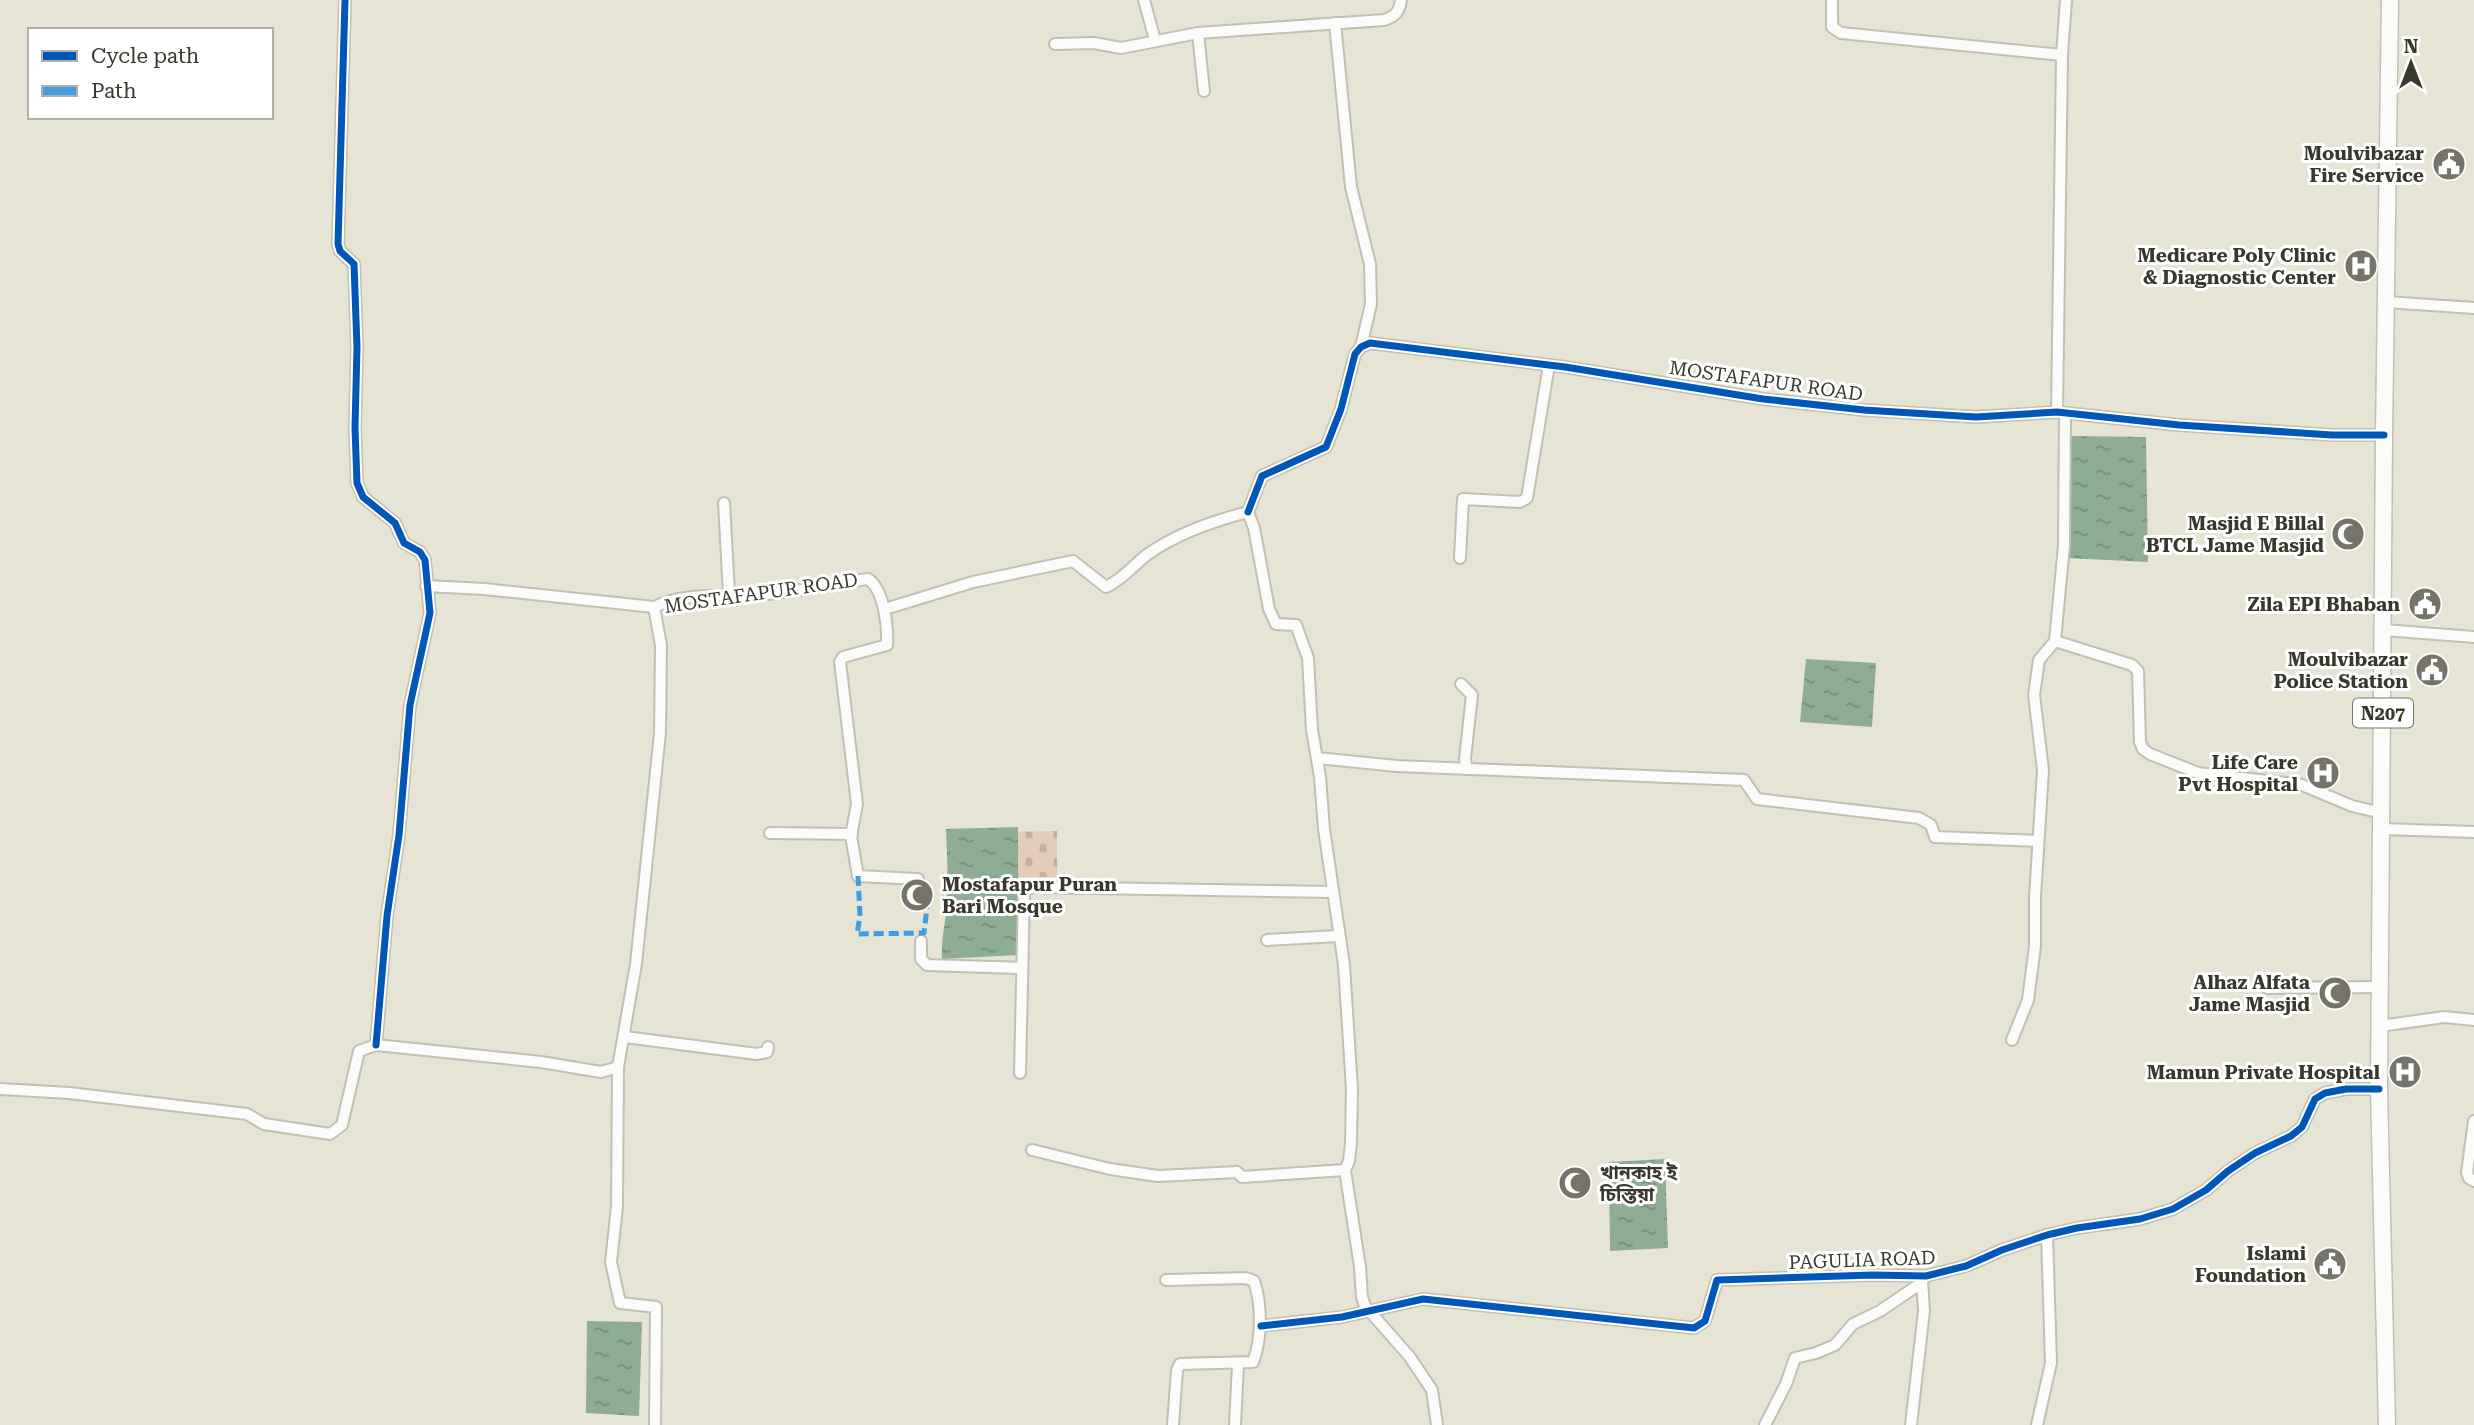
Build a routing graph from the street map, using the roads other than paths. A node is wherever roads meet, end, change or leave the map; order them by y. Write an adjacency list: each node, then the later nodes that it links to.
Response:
1 (345, 0): 22 (street)
2 (1144, 0): 9 (street)
3 (1401, 0): 7 (street)
4 (1832, 0): 11 (street)
5 (2066, 0): 11 (street)
6 (2390, 0): 13 (highway, N207)
7 (1335, 23): 8 (street); 15 (street)
8 (1198, 33): 9 (street); 12 (street)
9 (1155, 40): 10 (street)
10 (1055, 44)
11 (2062, 55): 17 (street)
12 (1204, 91)
13 (2386, 302): 14 (street); 18 (highway, N207)
14 (2474, 308)
15 (1360, 347): 16 (street, MOSTAFAPUR ROAD); 20 (street)
16 (1549, 365): 17 (street, MOSTAFAPUR ROAD); 21 (street)
17 (2061, 413): 18 (street, MOSTAFAPUR ROAD); 28 (street)
18 (2384, 435): 26 (highway, N207)
19 (724, 503): 23 (street)
20 (1248, 512): 25 (street); 30 (street)
21 (1460, 558)
22 (426, 586): 24 (street, MOSTAFAPUR ROAD); 49 (street)
23 (729, 594): 24 (street, MOSTAFAPUR ROAD); 25 (street, MOSTAFAPUR ROAD)
24 (654, 607): 47 (street)
25 (885, 608): 35 (street)
26 (2384, 630): 27 (street); 32 (highway, N207)
27 (2474, 637)
28 (2055, 641): 32 (street); 36 (street)
29 (1461, 684): 31 (street)
30 (1317, 758): 31 (street); 37 (street)
31 (1468, 769): 36 (street)
32 (2382, 821): 33 (street); 43 (highway, N207)
33 (2474, 832)
34 (770, 833): 35 (street)
35 (852, 834): 38 (street)
36 (2038, 841): 48 (street)
37 (1332, 892): 39 (street); 42 (street)
38 (917, 894)
39 (1338, 936): 40 (street); 57 (street)
40 (1267, 940)
41 (921, 941): 42 (street)
42 (1022, 968): 52 (street)
43 (2381, 987): 44 (street); 46 (highway, N207)
44 (2267, 988)
45 (2474, 1020): 46 (street)
46 (2380, 1026): 53 (highway, N207)
47 (625, 1037): 50 (street); 51 (street)
48 (2012, 1040)
49 (376, 1045): 51 (street); 54 (street)
50 (768, 1047)
51 (618, 1067): 65 (street)
52 (1020, 1073)
53 (2379, 1088): 59 (street, PAGULIA ROAD); 72 (highway, N207)
54 (0, 1089)
55 (2474, 1121): 58 (street)
56 (1032, 1150): 57 (street)
57 (1345, 1170): 62 (street)
58 (2474, 1181)
59 (2047, 1236): 60 (street, PAGULIA ROAD); 71 (street)
60 (1924, 1278): 62 (street, PAGULIA ROAD); 69 (street, PAGULIA ROAD); 70 (street)
61 (1166, 1280): 63 (street)
62 (1368, 1310): 63 (street); 68 (street)
63 (1261, 1326): 64 (street)
64 (1238, 1364): 66 (street); 67 (street)
65 (655, 1425)
66 (1173, 1425)
67 (1235, 1425)
68 (1437, 1425)
69 (1765, 1425)
70 (1910, 1425)
71 (2036, 1425)
72 (2387, 1425)

